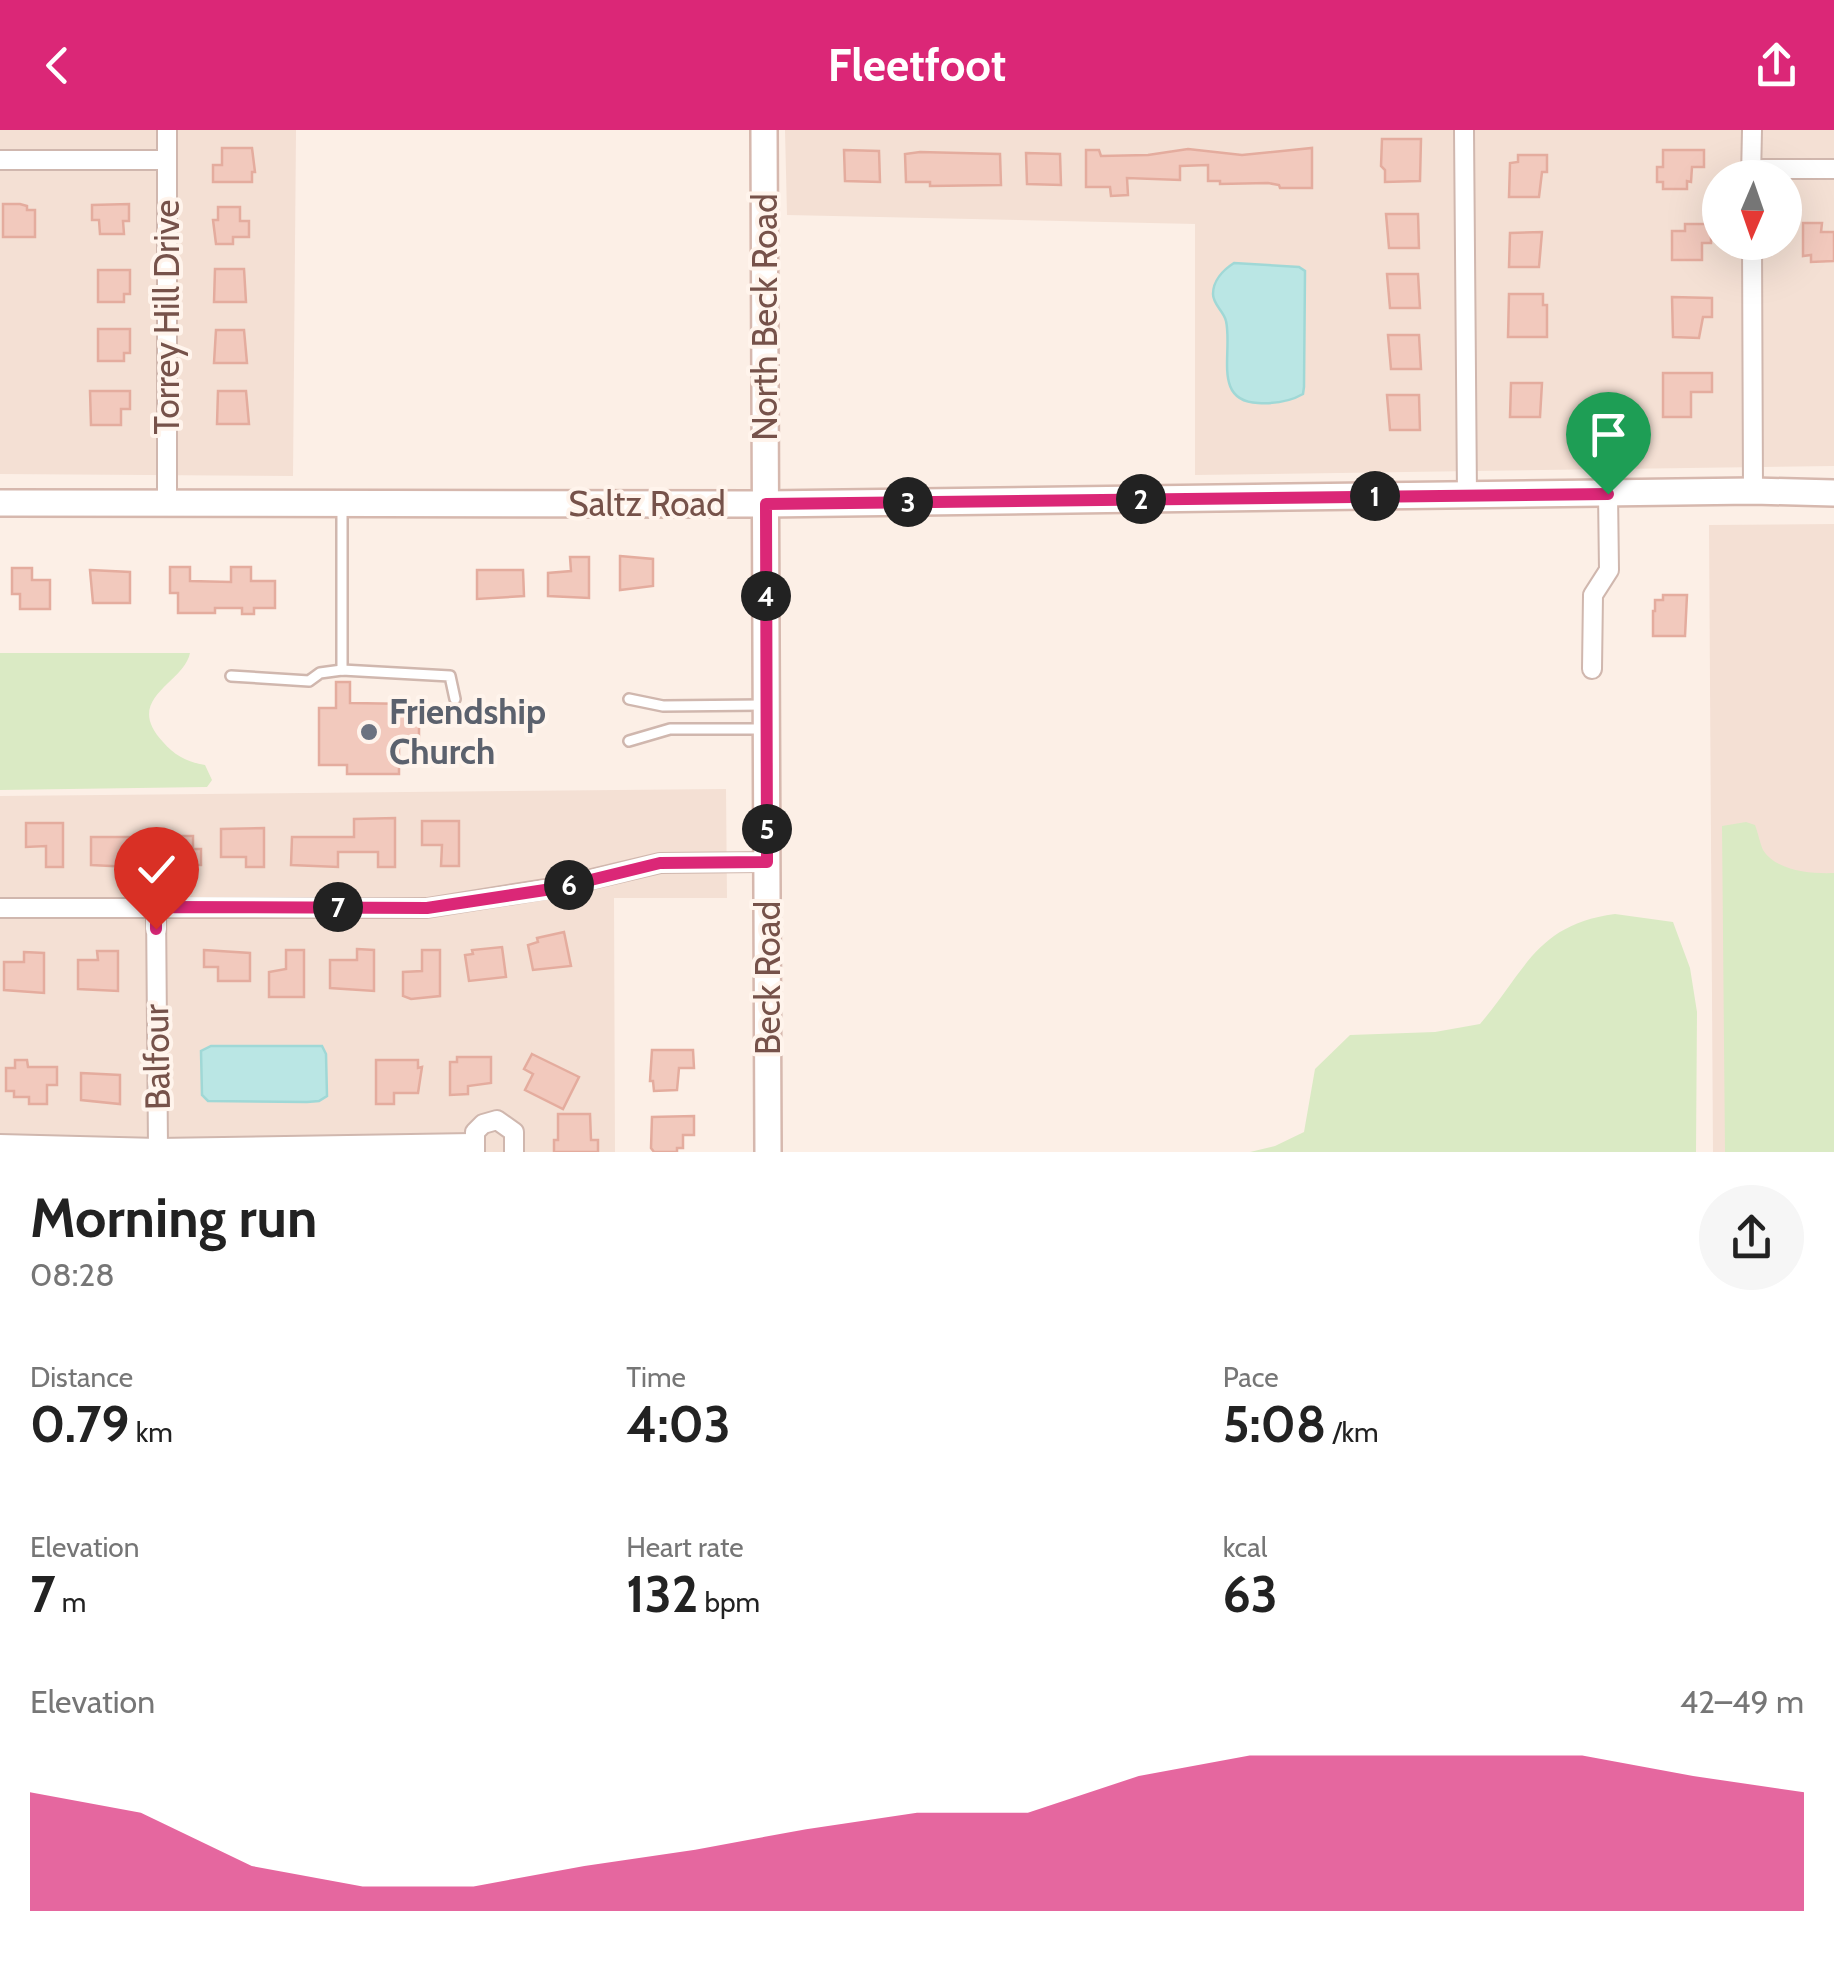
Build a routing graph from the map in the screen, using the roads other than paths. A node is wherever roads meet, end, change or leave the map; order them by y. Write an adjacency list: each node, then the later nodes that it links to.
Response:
1 (167, 130): 6 (street, Torrey Hill Drive)
2 (764, 130): 18 (street, North Beck Road)
3 (1464, 130): 14 (street)
4 (1752, 130): 7 (street)
5 (0, 160): 6 (street)
6 (167, 160): 16 (street, Torrey Hill Drive)
7 (1752, 160)
8 (1834, 169): 9 (street)
9 (1802, 171)
10 (1752, 260): 11 (street)
11 (1753, 491): 12 (street, Saltz Road); 13 (street, Saltz Road)
12 (1834, 493)
13 (1608, 494): 14 (street, Saltz Road); 19 (street)
14 (1466, 496): 18 (street, Saltz Road)
15 (0, 503): 16 (street, Saltz Road)
16 (167, 503): 17 (street, Saltz Road)
17 (342, 503): 18 (street, Saltz Road); 20 (lane)
18 (766, 504): 24 (street, Beck Road)
19 (1592, 669)
20 (342, 670): 21 (lane); 22 (lane)
21 (231, 676)
22 (455, 699)
23 (629, 699): 24 (lane)
24 (766, 717): 25 (lane); 26 (street, Beck Road)
25 (629, 741)
26 (767, 862): 27 (street); 33 (street, Beck Road)
27 (156, 907): 28 (street); 31 (street, Balfour)
28 (0, 908)
29 (0, 1144): 31 (street)
30 (474, 1147): 31 (street); 32 (street)
31 (158, 1148)
32 (514, 1152)
33 (768, 1152)

